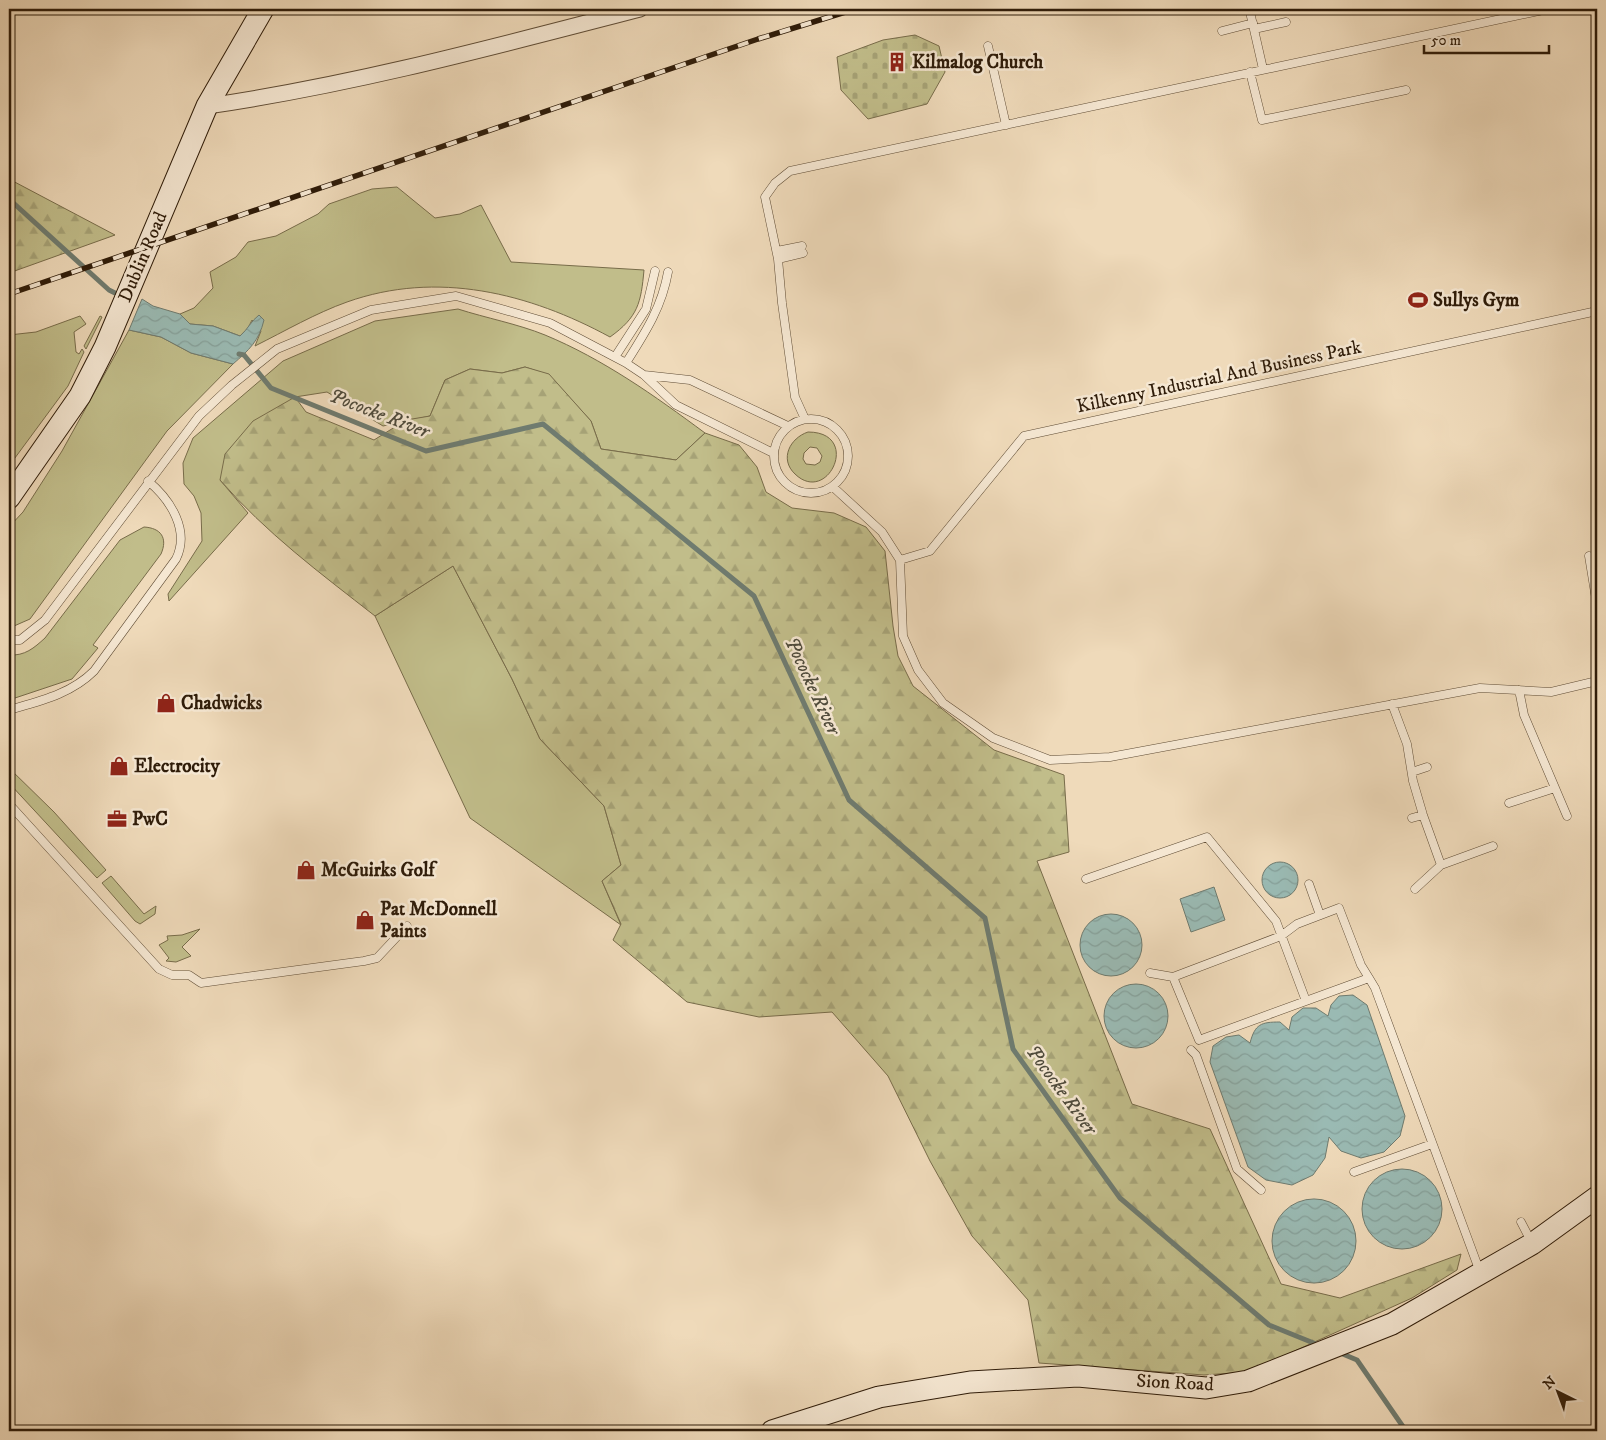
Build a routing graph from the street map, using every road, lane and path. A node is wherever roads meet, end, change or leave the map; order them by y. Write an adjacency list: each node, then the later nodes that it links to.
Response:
1 (263, 9): 13 (street, Dublin Road)
2 (640, 9): 13 (street)
3 (1548, 9): 4 (lane)
4 (1527, 11): 10 (lane)
5 (1250, 12): 7 (lane)
6 (1286, 22): 7 (lane)
7 (1253, 26): 8 (lane); 10 (lane)
8 (1222, 31)
9 (988, 46): 14 (lane)
10 (1263, 69): 11 (lane)
11 (1250, 72): 12 (lane); 14 (lane)
12 (1406, 90)
13 (207, 106): 28 (street, Dublin Road)
14 (1006, 125): 16 (lane)
15 (802, 249): 16 (lane)
16 (778, 255): 23 (lane)
17 (655, 271): 20 (lane)
18 (668, 272): 21 (lane)
19 (1597, 311): 30 (lane, Kilkenny Industrial And Business Park)
20 (615, 357): 21 (lane); 26 (lane)
21 (626, 363): 22 (lane)
22 (644, 376): 24 (lane); 25 (lane)
23 (805, 419): 24 (lane); 27 (lane)
24 (788, 426): 25 (lane)
25 (773, 453): 27 (lane)
26 (148, 481): 32 (lane); 36 (lane)
27 (833, 487): 30 (lane)
28 (9, 498)
29 (1589, 556): 31 (lane)
30 (900, 560): 35 (lane)
31 (1597, 604)
32 (9, 640)
33 (1597, 681): 34 (lane)
34 (1519, 690): 35 (lane); 39 (lane)
35 (1392, 704): 38 (lane)
36 (9, 710)
37 (1427, 767): 38 (lane)
38 (1412, 772): 42 (lane)
39 (1555, 788): 40 (lane); 43 (lane)
40 (1509, 803)
41 (9, 804): 51 (lane)
42 (1423, 815): 44 (lane); 46 (lane)
43 (1567, 816)
44 (1412, 818)
45 (1493, 846): 46 (lane)
46 (1441, 865): 49 (lane)
47 (1086, 879): 52 (lane)
48 (1309, 884): 50 (lane)
49 (1415, 889)
50 (1320, 915): 52 (lane); 55 (lane)
51 (406, 926)
52 (1282, 936): 54 (lane); 56 (lane)
53 (1150, 973): 54 (lane)
54 (1173, 977): 57 (lane)
55 (1369, 978): 56 (lane); 60 (lane)
56 (1306, 1001): 57 (lane)
57 (1199, 1040): 58 (lane)
58 (1192, 1050): 59 (lane); 62 (lane)
59 (1182, 1053)
60 (1432, 1144): 61 (lane); 66 (lane)
61 (1354, 1172)
62 (1261, 1190)
63 (1597, 1197): 65 (street, Sion Road)
64 (1521, 1222): 65 (lane)
65 (1532, 1244): 66 (street, Sion Road)
66 (1480, 1274): 67 (street, Sion Road)
67 (772, 1431)

